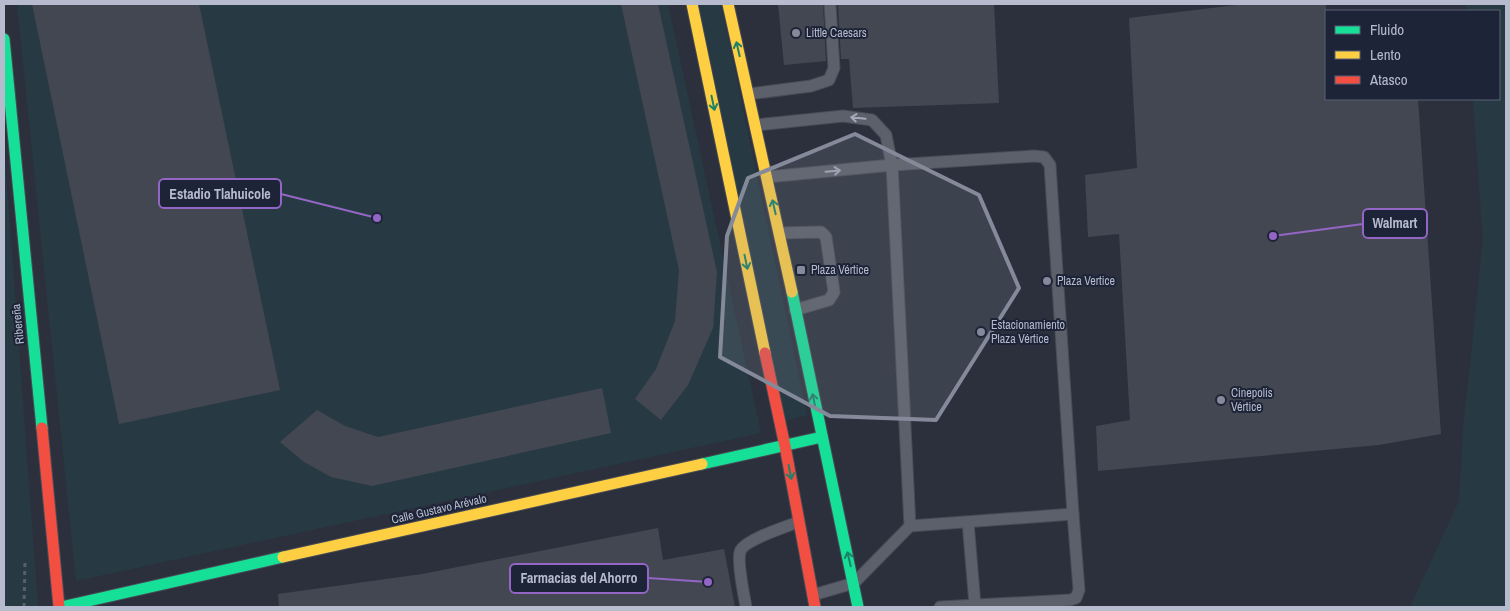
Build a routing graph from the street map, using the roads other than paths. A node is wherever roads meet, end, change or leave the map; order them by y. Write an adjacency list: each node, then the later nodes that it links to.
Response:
1 (692, 4): 12 (street, one-way to 12)
2 (728, 4): 5 (street, one-way to 2)
3 (830, 4): 5 (lane)
4 (4, 39): 20 (street, Ribereña)
5 (749, 94): 6 (street)
6 (756, 125): 7 (lane, one-way to 6); 8 (street)
7 (892, 165): 8 (lane, one-way to 7); 13 (lane); 16 (lane)
8 (767, 177): 9 (street, one-way to 8)
9 (780, 233): 10 (street); 10 (lane)
10 (794, 310): 11 (street, one-way to 10)
11 (822, 437): 12 (street, Calle Gustavo Arévalo); 17 (street, one-way to 11)
12 (785, 446): 14 (street, one-way to 14); 20 (street, Calle Gustavo Arévalo)
13 (1073, 514): 15 (lane); 19 (lane)
14 (799, 521): 18 (street); 21 (lane)
15 (968, 522): 16 (lane); 19 (lane)
16 (910, 526): 17 (lane)
17 (854, 583): 18 (lane); 23 (street)
18 (813, 595): 22 (street)
19 (975, 605): 24 (lane)
20 (60, 607)
21 (746, 607)
22 (815, 607)
23 (858, 607)
24 (940, 607)

